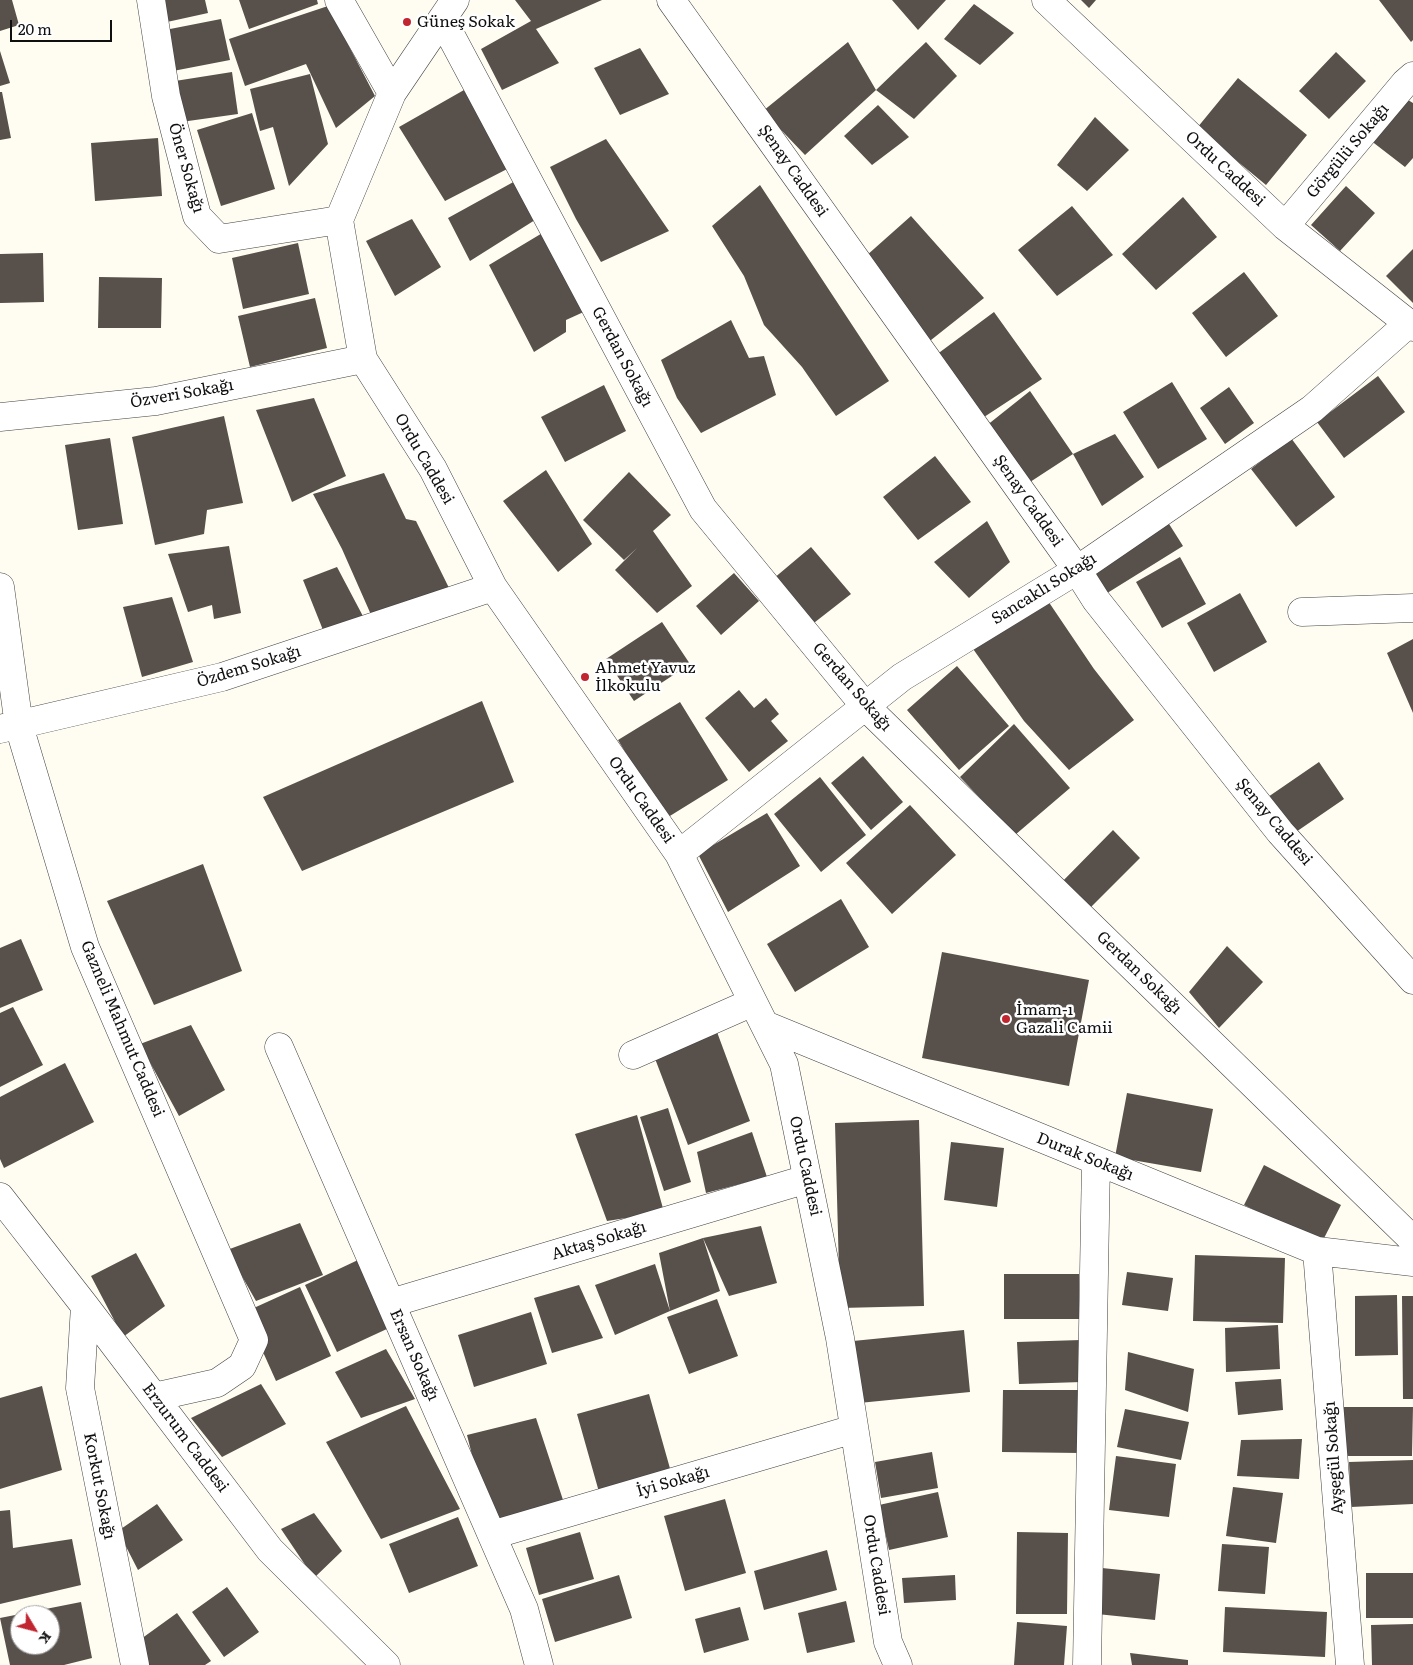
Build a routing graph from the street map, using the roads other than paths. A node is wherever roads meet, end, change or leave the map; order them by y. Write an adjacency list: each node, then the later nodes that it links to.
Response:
1 (151, 0): 8 (street, Öner Sokağı)
2 (339, 0): 7 (street)
3 (671, 0): 13 (street, Şenay Caddesi)
4 (1046, 0): 9 (street, Ordu Caddesi)
5 (449, 9): 7 (street); 18 (street, Gerdan Sokağı)
6 (1413, 76): 9 (street, Görgülü Sokağı)
7 (392, 93): 8 (street)
8 (339, 220): 11 (street, Ordu Caddesi)
9 (1285, 226): 10 (street, Ordu Caddesi)
10 (1411, 325): 13 (street, Sancaklı Sokağı)
11 (363, 359): 12 (street, Özveri Sokağı); 15 (street, Ordu Caddesi)
12 (0, 417)
13 (1077, 570): 18 (street, Sancaklı Sokağı); 21 (street, Şenay Caddesi)
14 (0, 587): 19 (street, Gazneli Mahmut Caddesi)
15 (493, 588): 19 (street, Özdem Sokağı); 20 (street, Ordu Caddesi)
16 (1413, 608): 17 (street)
17 (1302, 612)
18 (865, 706): 20 (street, Sancaklı Sokağı); 28 (street, Gerdan Sokağı)
19 (10, 727): 33 (street, Gazneli Mahmut Caddesi)
20 (679, 854): 22 (street, Ordu Caddesi)
21 (1413, 980)
22 (759, 1014): 24 (street); 25 (street, Durak Sokağı); 26 (street, Ordu Caddesi)
23 (280, 1047): 31 (street, Ersan Sokağı)
24 (633, 1055)
25 (1096, 1161): 29 (street, Durak Sokağı); 40 (street)
26 (807, 1179): 31 (street, Aktaş Sokağı); 34 (street, Ordu Caddesi)
27 (0, 1197): 32 (street, Erzurum Caddesi)
28 (1413, 1240)
29 (1318, 1251): 30 (street, Durak Sokağı); 41 (street, Ayşegül Sokağı)
30 (1413, 1262)
31 (391, 1303): 35 (street, Ersan Sokağı)
32 (85, 1306): 33 (street, Erzurum Caddesi); 36 (street, Korkut Sokağı)
33 (154, 1397): 37 (street, Erzurum Caddesi)
34 (854, 1429): 35 (street, İyi Sokağı); 39 (street, Ordu Caddesi)
35 (492, 1535): 38 (street, Ersan Sokağı)
36 (135, 1665)
37 (386, 1665)
38 (540, 1665)
39 (898, 1665)
40 (1087, 1665)
41 (1350, 1665)

